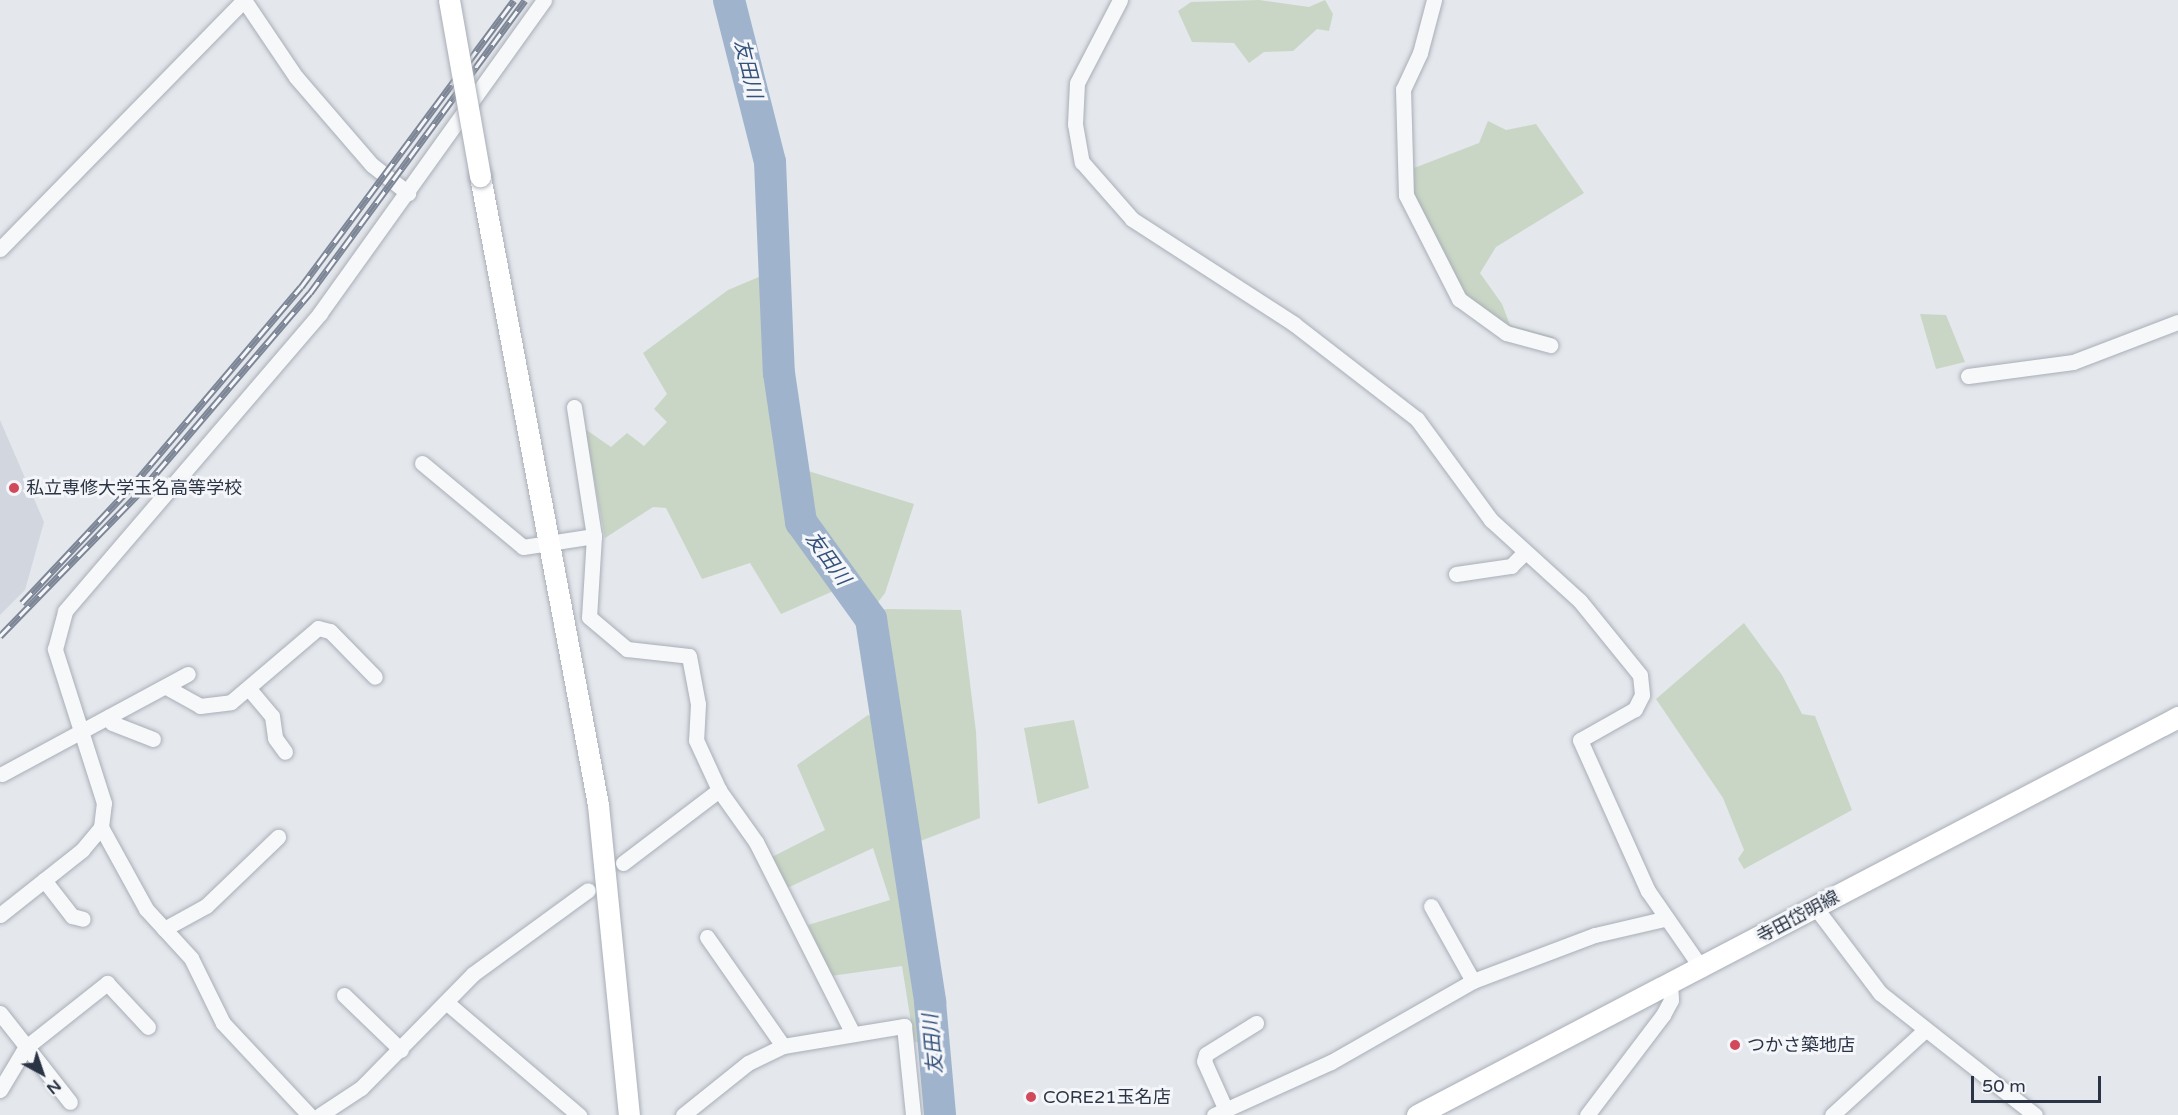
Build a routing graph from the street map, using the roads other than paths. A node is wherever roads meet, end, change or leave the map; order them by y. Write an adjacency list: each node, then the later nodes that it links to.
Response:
1 (244, 0): 6 (street); 7 (street)
2 (449, 0): 14 (street, bridge)
3 (544, 0): 6 (street)
4 (1120, 0): 15 (street)
5 (1434, 0): 9 (street)
6 (408, 193): 23 (street)
7 (0, 249)
8 (2178, 322): 10 (street)
9 (1550, 345)
10 (1968, 376)
11 (574, 407): 13 (street)
12 (422, 463): 14 (street)
13 (594, 536): 14 (street); 27 (street)
14 (545, 547): 59 (street)
15 (1525, 552): 16 (street); 37 (street)
16 (1456, 574)
17 (188, 674): 19 (street)
18 (375, 677): 20 (street)
19 (168, 688): 20 (street); 21 (street)
20 (249, 690): 25 (street)
21 (110, 716): 23 (street); 24 (street)
22 (2178, 717): 34 (street, 寺田岱明線)
23 (80, 731): 26 (street); 28 (street)
24 (153, 739)
25 (285, 752)
26 (2, 774)
27 (719, 790): 30 (street); 49 (street)
28 (101, 827): 31 (street); 38 (street)
29 (278, 837): 38 (street)
30 (623, 863)
31 (44, 880): 35 (street); 36 (street)
32 (588, 890): 44 (street)
33 (1431, 906): 41 (street)
34 (1815, 908): 40 (street, 寺田岱明線); 48 (street)
35 (0, 915)
36 (83, 919)
37 (1664, 919): 40 (street); 41 (street)
38 (164, 928): 56 (street)
39 (707, 937): 50 (street)
40 (1702, 969): 42 (street, 寺田岱明線)
41 (1473, 981): 55 (street)
42 (1670, 983): 62 (street, 寺田岱明線); 63 (street)
43 (344, 995): 52 (street)
44 (446, 1002): 52 (street); 58 (street)
45 (0, 1013): 51 (street)
46 (1256, 1023): 55 (street)
47 (148, 1027): 51 (street)
48 (1924, 1030): 64 (street); 65 (street)
49 (853, 1034): 50 (street); 61 (street)
50 (783, 1046): 60 (street)
51 (25, 1048): 53 (street); 54 (street)
52 (401, 1050): 57 (street)
53 (0, 1090)
54 (70, 1102)
55 (1219, 1112)
56 (309, 1115)
57 (321, 1115)
58 (579, 1115)
59 (629, 1115)
60 (683, 1115)
61 (913, 1115)
62 (1417, 1115)
63 (1587, 1115)
64 (1832, 1115)
65 (2035, 1115)

